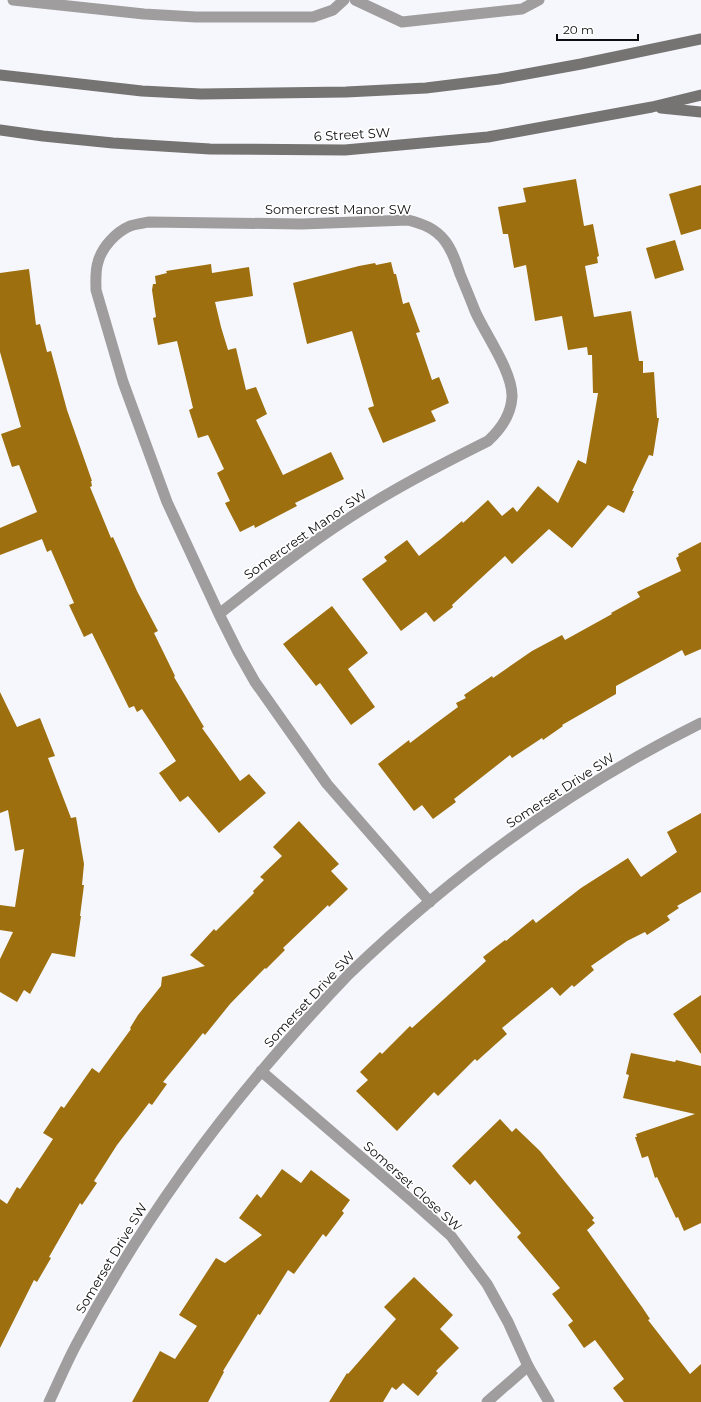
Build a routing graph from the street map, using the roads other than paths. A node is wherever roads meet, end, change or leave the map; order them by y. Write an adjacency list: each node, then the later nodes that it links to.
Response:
1 (13, 0): 2 (street)
2 (344, 0)
3 (355, 0): 4 (street)
4 (539, 0)
5 (701, 39): 6 (main road)
6 (0, 75)
7 (701, 95): 8 (main road, 6 Street SW)
8 (652, 107): 9 (main road); 10 (main road, 6 Street SW)
9 (701, 112)
10 (0, 130)
11 (219, 614): 11 (street, Somercrest Manor SW); 13 (street, Somercrest Manor SW)
12 (701, 723): 13 (street, Somerset Drive SW)
13 (430, 902): 14 (street, Somerset Drive SW)
14 (261, 1071): 15 (street, Somerset Close SW); 16 (street, Somerset Drive SW)
15 (528, 1366): 17 (street); 18 (street, Somerset Close SW)
16 (49, 1402)
17 (487, 1402)
18 (549, 1402)

